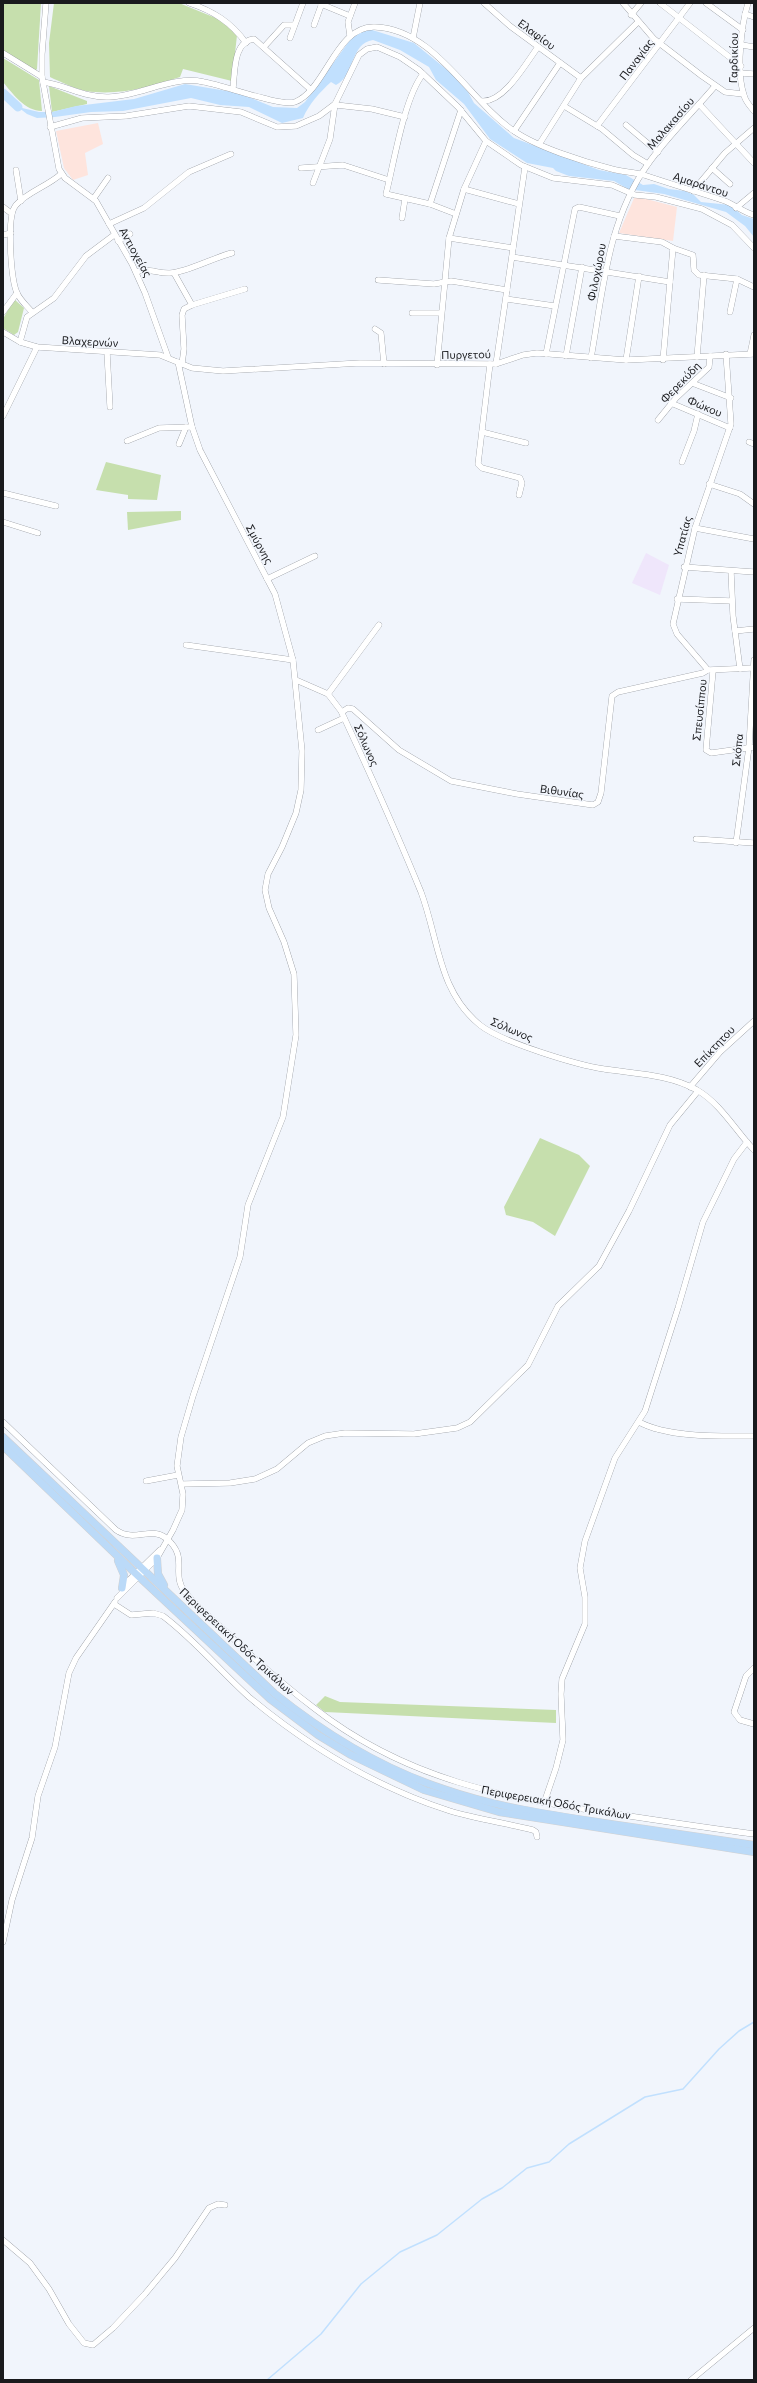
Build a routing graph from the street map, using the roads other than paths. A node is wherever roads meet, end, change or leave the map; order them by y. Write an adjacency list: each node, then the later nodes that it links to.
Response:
1 (46, 3): 39 (street)
2 (189, 3): 13 (street)
3 (302, 3): 21 (street)
4 (355, 3): 17 (street)
5 (420, 3): 26 (street)
6 (484, 3): 31 (street, Ελαφίου)
7 (623, 3): 16 (street)
8 (640, 3): 16 (street)
9 (660, 3): 19 (street)
10 (690, 3): 19 (street, Παναγίας)
11 (706, 3): 23 (street)
12 (748, 3): 15 (street, Γαρδικίου)
13 (196, 4): 27 (street)
14 (322, 4): 17 (street); 22 (street)
15 (745, 14): 18 (street); 23 (street, Γαρδικίου)
16 (631, 15): 20 (street)
17 (350, 16): 24 (street)
18 (754, 17)
19 (678, 19): 28 (street, Παναγίας); 35 (street)
20 (638, 22): 28 (street); 38 (street)
21 (294, 25): 25 (street); 30 (street)
22 (314, 25)
23 (743, 30): 29 (street, Γαρδικίου)
24 (350, 36): 26 (street, Αμαράντου); 42 (street)
25 (290, 38)
26 (413, 38): 44 (street, Αμαράντου)
27 (246, 43): 30 (street); 41 (street)
28 (660, 44): 40 (street); 54 (street, Παναγίας)
29 (742, 45): 32 (street); 35 (street, Γαρδικίου)
30 (264, 47): 42 (street)
31 (538, 47): 34 (street, Ελαφίου); 44 (street)
32 (754, 47)
33 (3, 54): 39 (street)
34 (560, 63): 38 (street, Ελαφίου); 56 (street)
35 (741, 69): 37 (street); 43 (street, Γαρδικίου)
36 (423, 74): 45 (street); 49 (street); 51 (street)
37 (754, 74)
38 (581, 78): 48 (street)
39 (42, 80): 41 (street); 52 (street)
40 (716, 86): 43 (street); 46 (street, Μαλακασίου)
41 (233, 88): 42 (street)
42 (310, 90)
43 (743, 94): 47 (street, Γαρδικίου)
44 (482, 101): 56 (street, Αμαράντου)
45 (335, 104): 51 (street); 52 (street); 64 (street)
46 (699, 104): 59 (street); 60 (street, Μαλακασίου)
47 (751, 104): 50 (street, Γαρδικίου)
48 (564, 106): 54 (street); 58 (street)
49 (461, 110): 57 (street); 82 (street)
50 (754, 111)
51 (405, 117): 72 (street)
52 (50, 125): 69 (street)
53 (626, 125): 60 (street)
54 (597, 126): 63 (street)
55 (754, 128): 59 (street)
56 (514, 131): 58 (street, Αμαράντου)
57 (486, 140): 65 (street); 75 (street)
58 (540, 143): 70 (street, Αμαράντου)
59 (736, 144): 62 (street); 67 (street)
60 (658, 152): 63 (street, Μαλακασίου)
61 (231, 154): 91 (street)
62 (754, 163)
63 (648, 164): 70 (street, Μαλακασίου)
64 (320, 166): 66 (street); 72 (street); 73 (street)
65 (525, 167): 78 (street); 83 (street)
66 (301, 168)
67 (712, 168): 74 (street); 76 (street)
68 (16, 170): 81 (street)
69 (61, 174): 79 (street, Αντιοχείας); 81 (street)
70 (641, 174): 76 (street, Αμαράντου); 78 (street, Μαλακασίου)
71 (108, 178): 79 (street)
72 (390, 180): 80 (street)
73 (313, 183)
74 (730, 184)
75 (464, 189): 83 (street); 87 (street)
76 (693, 191): 85 (street, Αμαράντου)
77 (754, 193): 85 (street)
78 (631, 194): 89 (street, Φιλοχώρου); 101 (street)
79 (94, 198): 91 (street, Αντιοχείας)
80 (405, 199): 82 (street); 90 (street)
81 (21, 201): 86 (street)
82 (430, 204): 87 (street)
83 (519, 204): 99 (street)
84 (3, 207): 86 (street)
85 (736, 208): 88 (street, Αμαράντου)
86 (12, 213): 92 (street)
87 (456, 214): 97 (street)
88 (754, 215)
89 (620, 216): 96 (street, Φιλοχώρου); 104 (street)
90 (402, 218)
91 (109, 224): 95 (street, Αντιοχείας)
92 (11, 233): 94 (street); 118 (street)
93 (130, 234): 98 (street)
94 (3, 235)
95 (114, 235): 98 (street, Αντιοχείας); 123 (street)
96 (614, 236): 100 (street); 106 (street, Φιλοχώρου)
97 (449, 238): 99 (street); 113 (street)
98 (118, 241): 107 (street, Αντιοχείας)
99 (513, 248): 103 (street)
100 (673, 248): 109 (street); 114 (street)
101 (754, 248)
102 (232, 253): 108 (street)
103 (512, 257): 104 (street); 117 (street)
104 (563, 264): 105 (street); 121 (street)
105 (582, 267): 106 (street); 136 (street)
106 (606, 271): 110 (street); 140 (street, Φιλοχώρου)
107 (136, 272): 108 (street); 138 (street, Αντιοχείας)
108 (174, 273): 120 (street)
109 (704, 275): 111 (street); 139 (street)
110 (639, 276): 114 (street); 141 (street)
111 (737, 279): 115 (street); 124 (street)
112 (378, 280): 113 (street)
113 (445, 282): 117 (street); 126 (street)
114 (670, 282): 142 (street)
115 (754, 287)
116 (245, 289): 120 (street)
117 (507, 290): 119 (street)
118 (17, 293): 122 (street); 123 (street)
119 (506, 299): 121 (street); 145 (street)
120 (192, 305): 143 (street, Σμύρνης)
121 (555, 306): 133 (street)
122 (3, 312)
123 (32, 312): 130 (street)
124 (730, 312)
125 (412, 313): 126 (street)
126 (441, 313): 146 (street)
127 (375, 329): 144 (street)
128 (3, 332): 130 (street, Βλαχερνών)
129 (754, 335): 135 (street)
130 (20, 342): 131 (street, Βλαχερνών)
131 (36, 347): 132 (street, Βλαχερνών); 152 (street)
132 (107, 352): 138 (street, Βλαχερνών); 150 (street)
133 (546, 354): 136 (street, Πυργετού); 145 (street, Πυργετού)
134 (726, 354): 135 (street, Πυργετού); 137 (street, Πυργετού); 148 (street, Υπατίας)
135 (752, 354)
136 (566, 356): 140 (street, Πυργετού)
137 (710, 356): 139 (street, Πυργετού); 147 (street, Φερεκύδη)
138 (168, 357): 143 (street, Βλαχερνών)
139 (697, 357): 142 (street, Πυργετού)
140 (591, 358): 141 (street, Πυργετού)
141 (626, 360): 142 (street, Πυργετού)
142 (663, 360)
143 (180, 363): 144 (street, Πυργετού); 154 (street, Σμύρνης)
144 (384, 364): 146 (street, Πυργετού)
145 (493, 364): 146 (street, Πυργετού); 156 (street)
146 (437, 365)
147 (692, 383): 148 (street); 149 (street, Φερεκύδη)
148 (731, 398): 155 (street, Υπατίας)
149 (671, 403): 151 (street, Φώκου); 153 (street, Φερεκύδη)
150 (110, 407)
151 (698, 414): 155 (street, Φώκου); 160 (street)
152 (3, 416)
153 (658, 420)
154 (189, 427): 157 (street); 159 (street); 174 (street, Σμύρνης)
155 (730, 428): 161 (street, Υπατίας)
156 (482, 432): 158 (street); 163 (street)
157 (127, 441)
158 (526, 443)
159 (179, 444)
160 (682, 462)
161 (709, 484): 164 (street); 167 (street, Υπατίας)
162 (3, 493): 165 (street)
163 (519, 494)
164 (754, 504)
165 (56, 506)
166 (3, 522): 168 (street)
167 (694, 528): 169 (street); 171 (street, Υπατίας)
168 (38, 533)
169 (754, 539)
170 (316, 556): 174 (street)
171 (684, 566): 172 (street); 175 (street, Υπατίας)
172 (731, 570): 173 (street); 176 (street)
173 (754, 572)
174 (267, 578): 181 (street, Σμύρνης)
175 (677, 599): 176 (street); 185 (street, Υπατίας)
176 (732, 601): 179 (street)
177 (379, 625): 187 (street)
178 (754, 629): 179 (street)
179 (735, 630): 184 (street)
180 (186, 644): 181 (street)
181 (293, 660): 186 (street, Σμύρνης)
182 (754, 660): 183 (street, Σκόπα)
183 (752, 668): 184 (street); 191 (street, Σκόπα)
184 (740, 669): 185 (street)
185 (711, 671): 188 (street, Βιθυνίας); 191 (street, Σπευσίππου)
186 (296, 680): 187 (street); 205 (street, Σμύρνης)
187 (328, 694): 188 (street, Σόλωνος)
188 (342, 712): 189 (street, Σόλωνος)
189 (344, 718): 190 (street); 196 (street, Σόλωνος)
190 (318, 730)
191 (751, 747): 193 (street, Σκόπα)
192 (696, 839): 193 (street)
193 (736, 843): 194 (street)
194 (754, 843)
195 (754, 1021): 196 (street, Επίκτητου)
196 (690, 1087): 197 (street, Σόλωνος)
197 (698, 1091): 198 (street, Σόλωνος); 207 (street)
198 (747, 1142): 199 (street, Σόλωνος); 201 (street)
199 (754, 1150)
200 (3, 1422): 208 (street)
201 (639, 1422): 202 (street); 220 (street)
202 (754, 1436)
203 (3, 1437): 212 (main road, Περιφερειακή Οδός Τρικάλων)
204 (3, 1446): 210 (main road, Περιφερειακή Οδός Τρικάλων)
205 (178, 1475): 206 (street); 207 (street)
206 (146, 1481)
207 (182, 1484): 208 (street)
208 (167, 1540): 209 (street); 220 (street)
209 (161, 1550): 211 (street); 212 (street)
210 (111, 1551): 213 (main road, Περιφερειακή Οδός Τρικάλων); 214 (main road)
211 (157, 1558): 212 (street); 215 (main road)
212 (144, 1568): 213 (street); 215 (main road, Περιφερειακή Οδός Τρικάλων)
213 (137, 1576): 214 (street); 216 (street); 224 (main road, Περιφερειακή Οδός Τρικάλων)
214 (122, 1588): 216 (street)
215 (168, 1592): 223 (main road, Περιφερειακή Οδός Τρικάλων)
216 (117, 1598): 217 (street)
217 (114, 1604): 222 (street); 225 (street)
218 (754, 1668): 219 (street)
219 (754, 1724)
220 (544, 1803): 221 (street)
221 (754, 1834)
222 (538, 1837)
223 (754, 1845)
224 (754, 1852)
225 (3, 1942)
226 (225, 2205): 227 (street)
227 (3, 2240)
228 (754, 2328): 229 (street)
229 (691, 2380)

